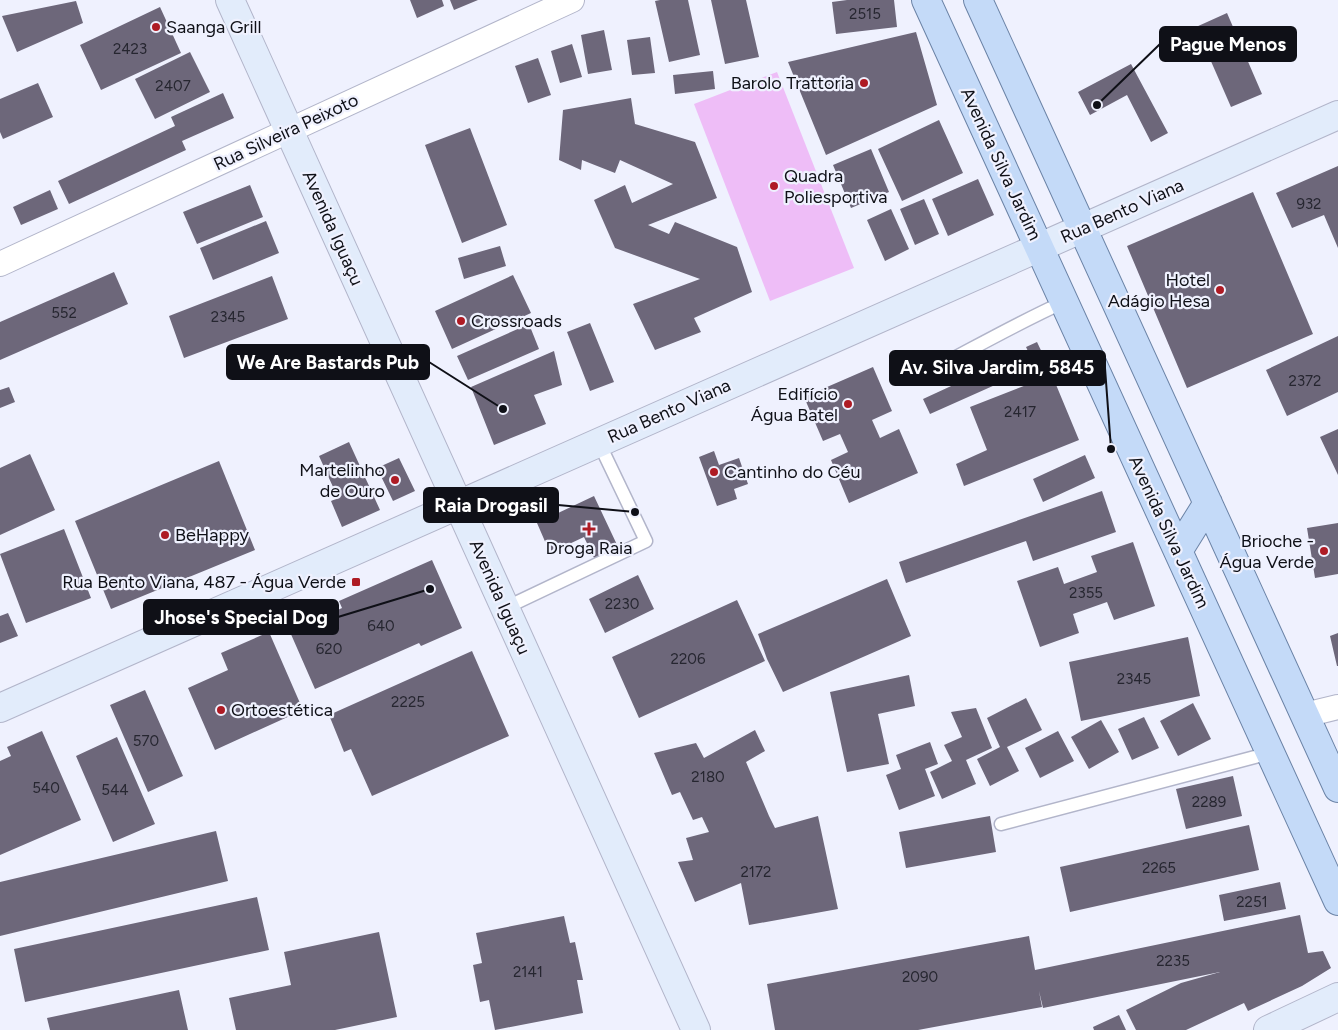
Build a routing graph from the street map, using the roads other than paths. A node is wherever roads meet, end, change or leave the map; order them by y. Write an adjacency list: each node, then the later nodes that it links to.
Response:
1 (230, 0): 7 (main road, Avenida Iguaçu)
2 (572, 0): 7 (street, Rua Silveira Peixoto)
3 (926, 0): 9 (main road, Avenida Silva Jardim)
4 (963, 0): 5 (main road)
5 (983, 10): 8 (main road)
6 (1338, 115): 8 (main road, Rua Bento Viana)
7 (289, 131): 10 (street, Rua Silveira Peixoto); 15 (main road, Avenida Iguaçu)
8 (1082, 228): 9 (main road, Rua Bento Viana); 14 (main road)
9 (1039, 248): 11 (main road, Avenida Silva Jardim); 13 (main road, Rua Bento Viana)
10 (0, 264)
11 (1064, 302): 12 (lane); 16 (main road, Avenida Silva Jardim)
12 (922, 375)
13 (599, 442): 15 (main road, Rua Bento Viana); 17 (lane)
14 (1208, 502): 16 (main road); 20 (main road)
15 (458, 505): 17 (main road, Avenida Iguaçu); 18 (main road, Rua Bento Viana)
16 (1178, 551): 21 (main road, Avenida Silva Jardim)
17 (505, 608): 26 (main road, Avenida Iguaçu)
18 (0, 708)
19 (1338, 708): 20 (street)
20 (1305, 715): 22 (main road)
21 (1270, 752): 23 (lane); 24 (main road, Avenida Silva Jardim)
22 (1338, 788)
23 (1002, 824)
24 (1338, 901)
25 (1338, 997): 27 (main road)
26 (696, 1030)
27 (1268, 1030)

